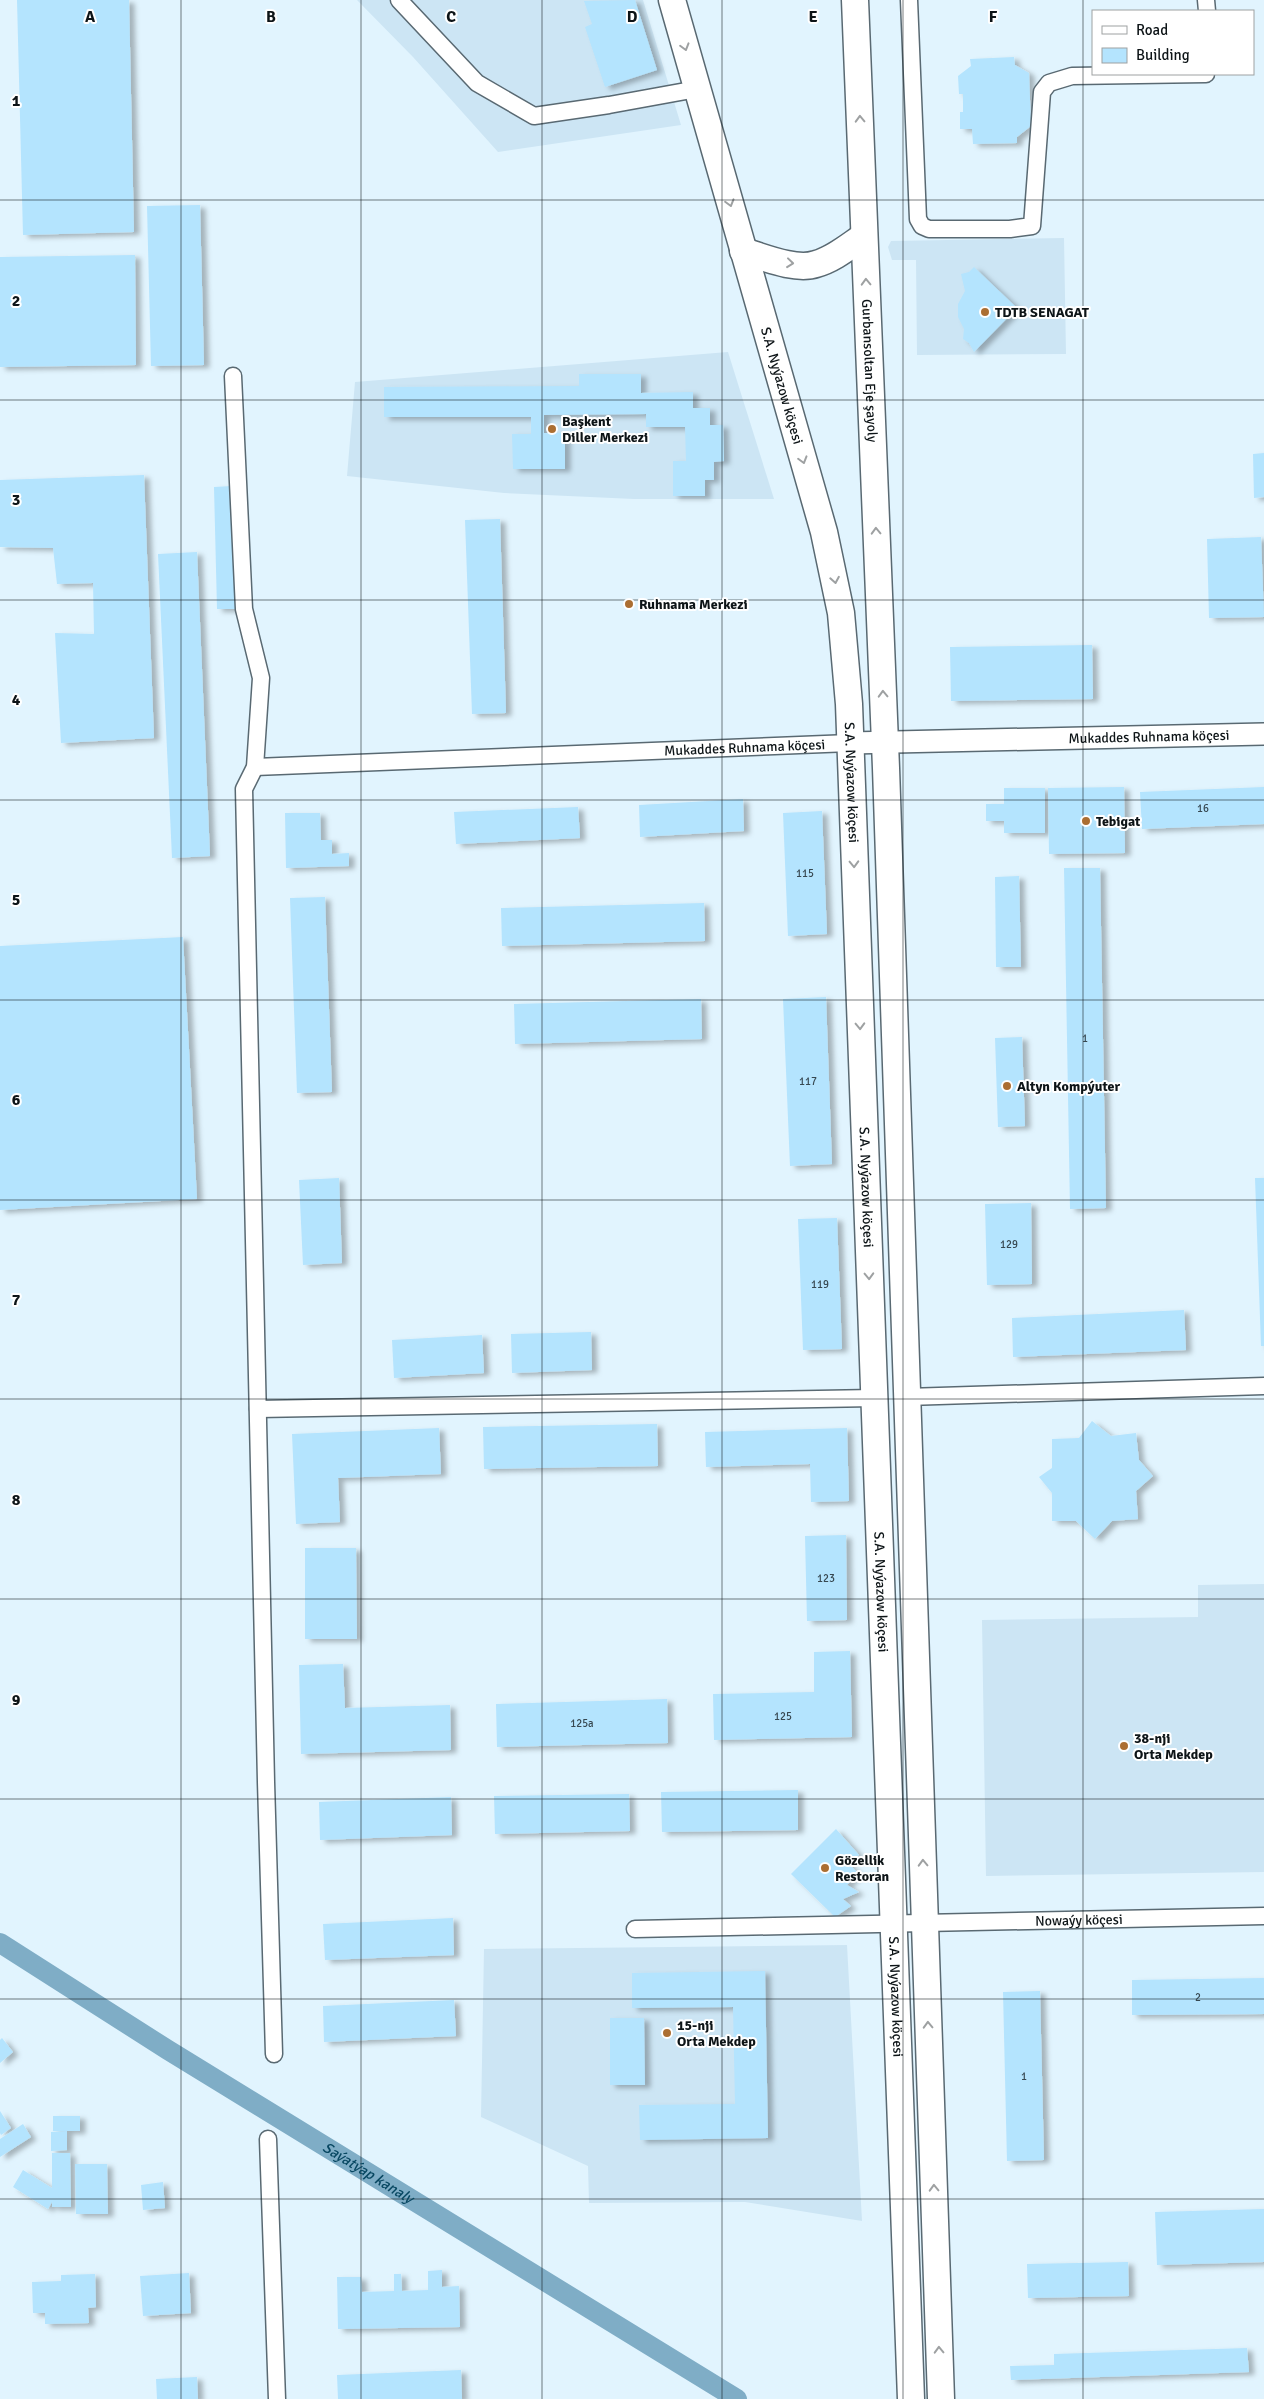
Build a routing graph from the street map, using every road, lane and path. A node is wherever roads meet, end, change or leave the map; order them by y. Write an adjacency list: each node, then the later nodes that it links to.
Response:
1 (399, 0): 6 (street)
2 (672, 0): 6 (main road, S.A. Nyýazow köçesi, one-way to 6)
3 (855, 0): 7 (main road, Gurbansoltan Eje şayoly, one-way to 3)
4 (908, 0): 5 (street)
5 (1139, 75)
6 (697, 89): 8 (main road, S.A. Nyýazow köçesi, one-way to 8)
7 (864, 236): 8 (main road, one-way to 7); 11 (main road, Gurbansoltan Eje şayoly, one-way to 7)
8 (743, 251): 12 (main road, S.A. Nyýazow köçesi, one-way to 12)
9 (233, 376): 13 (street)
10 (1264, 734): 11 (street, Mukaddes Ruhnama köçesi)
11 (885, 742): 12 (street, Mukaddes Ruhnama köçesi); 15 (main road)
12 (850, 743): 13 (street, Mukaddes Ruhnama köçesi); 16 (main road, S.A. Nyýazow köçesi, one-way to 16)
13 (255, 767): 17 (street)
14 (1264, 1386): 15 (street)
15 (907, 1397): 19 (main road, one-way to 15)
16 (874, 1398): 17 (street); 20 (main road, S.A. Nyýazow köçesi)
17 (258, 1409): 22 (street)
18 (1264, 1916): 19 (street, Nowaýy köçesi)
19 (925, 1923): 20 (street, Nowaýy köçesi); 26 (main road, one-way to 19)
20 (893, 1924): 21 (street, Nowaýy köçesi); 25 (main road, S.A. Nyýazow köçesi)
21 (636, 1929)
22 (274, 2054)
23 (268, 2139): 24 (street)
24 (277, 2399)
25 (911, 2399)
26 (941, 2399)

